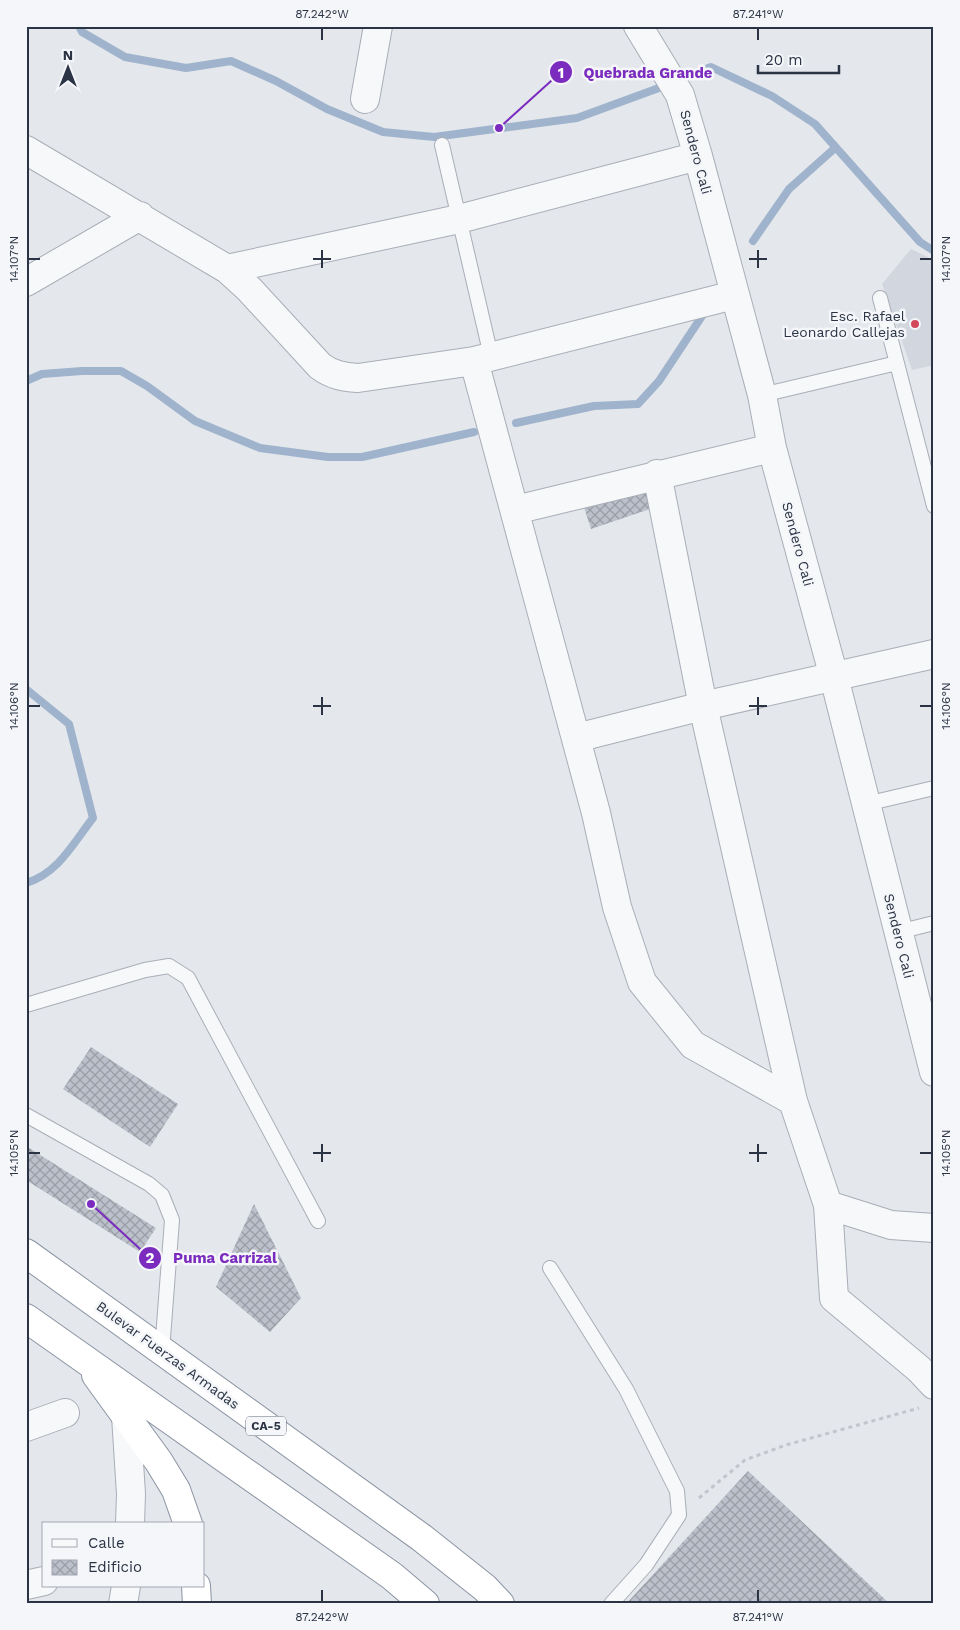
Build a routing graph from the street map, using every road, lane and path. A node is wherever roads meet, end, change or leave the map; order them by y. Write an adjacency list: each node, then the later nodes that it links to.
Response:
1 (378, 26): 3 (street)
2 (638, 26): 6 (street, Sendero Cali)
3 (365, 100)
4 (442, 145): 8 (lane)
5 (26, 150): 7 (street)
6 (698, 156): 8 (street); 11 (street, Sendero Cali)
7 (140, 216): 9 (street); 10 (street)
8 (459, 219): 9 (street); 13 (lane)
9 (227, 269): 13 (street)
10 (26, 282)
11 (734, 295): 13 (street); 15 (street, Sendero Cali)
12 (880, 298): 14 (lane)
13 (482, 359): 19 (street)
14 (897, 363): 15 (lane); 18 (lane)
15 (762, 395): 16 (street, Sendero Cali)
16 (772, 448): 17 (street); 21 (street, Sendero Cali)
17 (657, 474): 19 (street); 22 (street)
18 (934, 506)
19 (515, 510): 23 (street)
20 (934, 654): 21 (street)
21 (834, 677): 22 (street); 25 (street, Sendero Cali)
22 (703, 706): 23 (street); 30 (street)
23 (576, 738): 30 (street)
24 (934, 788): 25 (lane)
25 (866, 804): 27 (street, Sendero Cali)
26 (934, 923): 27 (lane)
27 (898, 932): 29 (street, Sendero Cali)
28 (26, 1005): 33 (lane)
29 (933, 1063)
30 (793, 1101): 32 (street)
31 (26, 1115): 38 (lane)
32 (828, 1206): 34 (street); 40 (street)
33 (318, 1221)
34 (934, 1228)
35 (26, 1253): 38 (highway, Bulevar Fuerzas Armadas / CA-5)
36 (550, 1268): 44 (lane)
37 (26, 1318): 39 (highway)
38 (162, 1351): 54 (highway, Bulevar Fuerzas Armadas / CA-5)
39 (82, 1356): 42 (highway); 53 (highway)
40 (929, 1396): 44 (path)
41 (65, 1413): 43 (street)
42 (126, 1416): 45 (street); 46 (highway)
43 (26, 1427)
44 (679, 1515): 55 (lane)
45 (130, 1522)
46 (187, 1522)
47 (42, 1582): 48 (street)
48 (26, 1585)
49 (126, 1588): 51 (street)
50 (196, 1588): 52 (highway)
51 (123, 1604)
52 (197, 1604)
53 (425, 1604)
54 (500, 1604)
55 (611, 1604)

